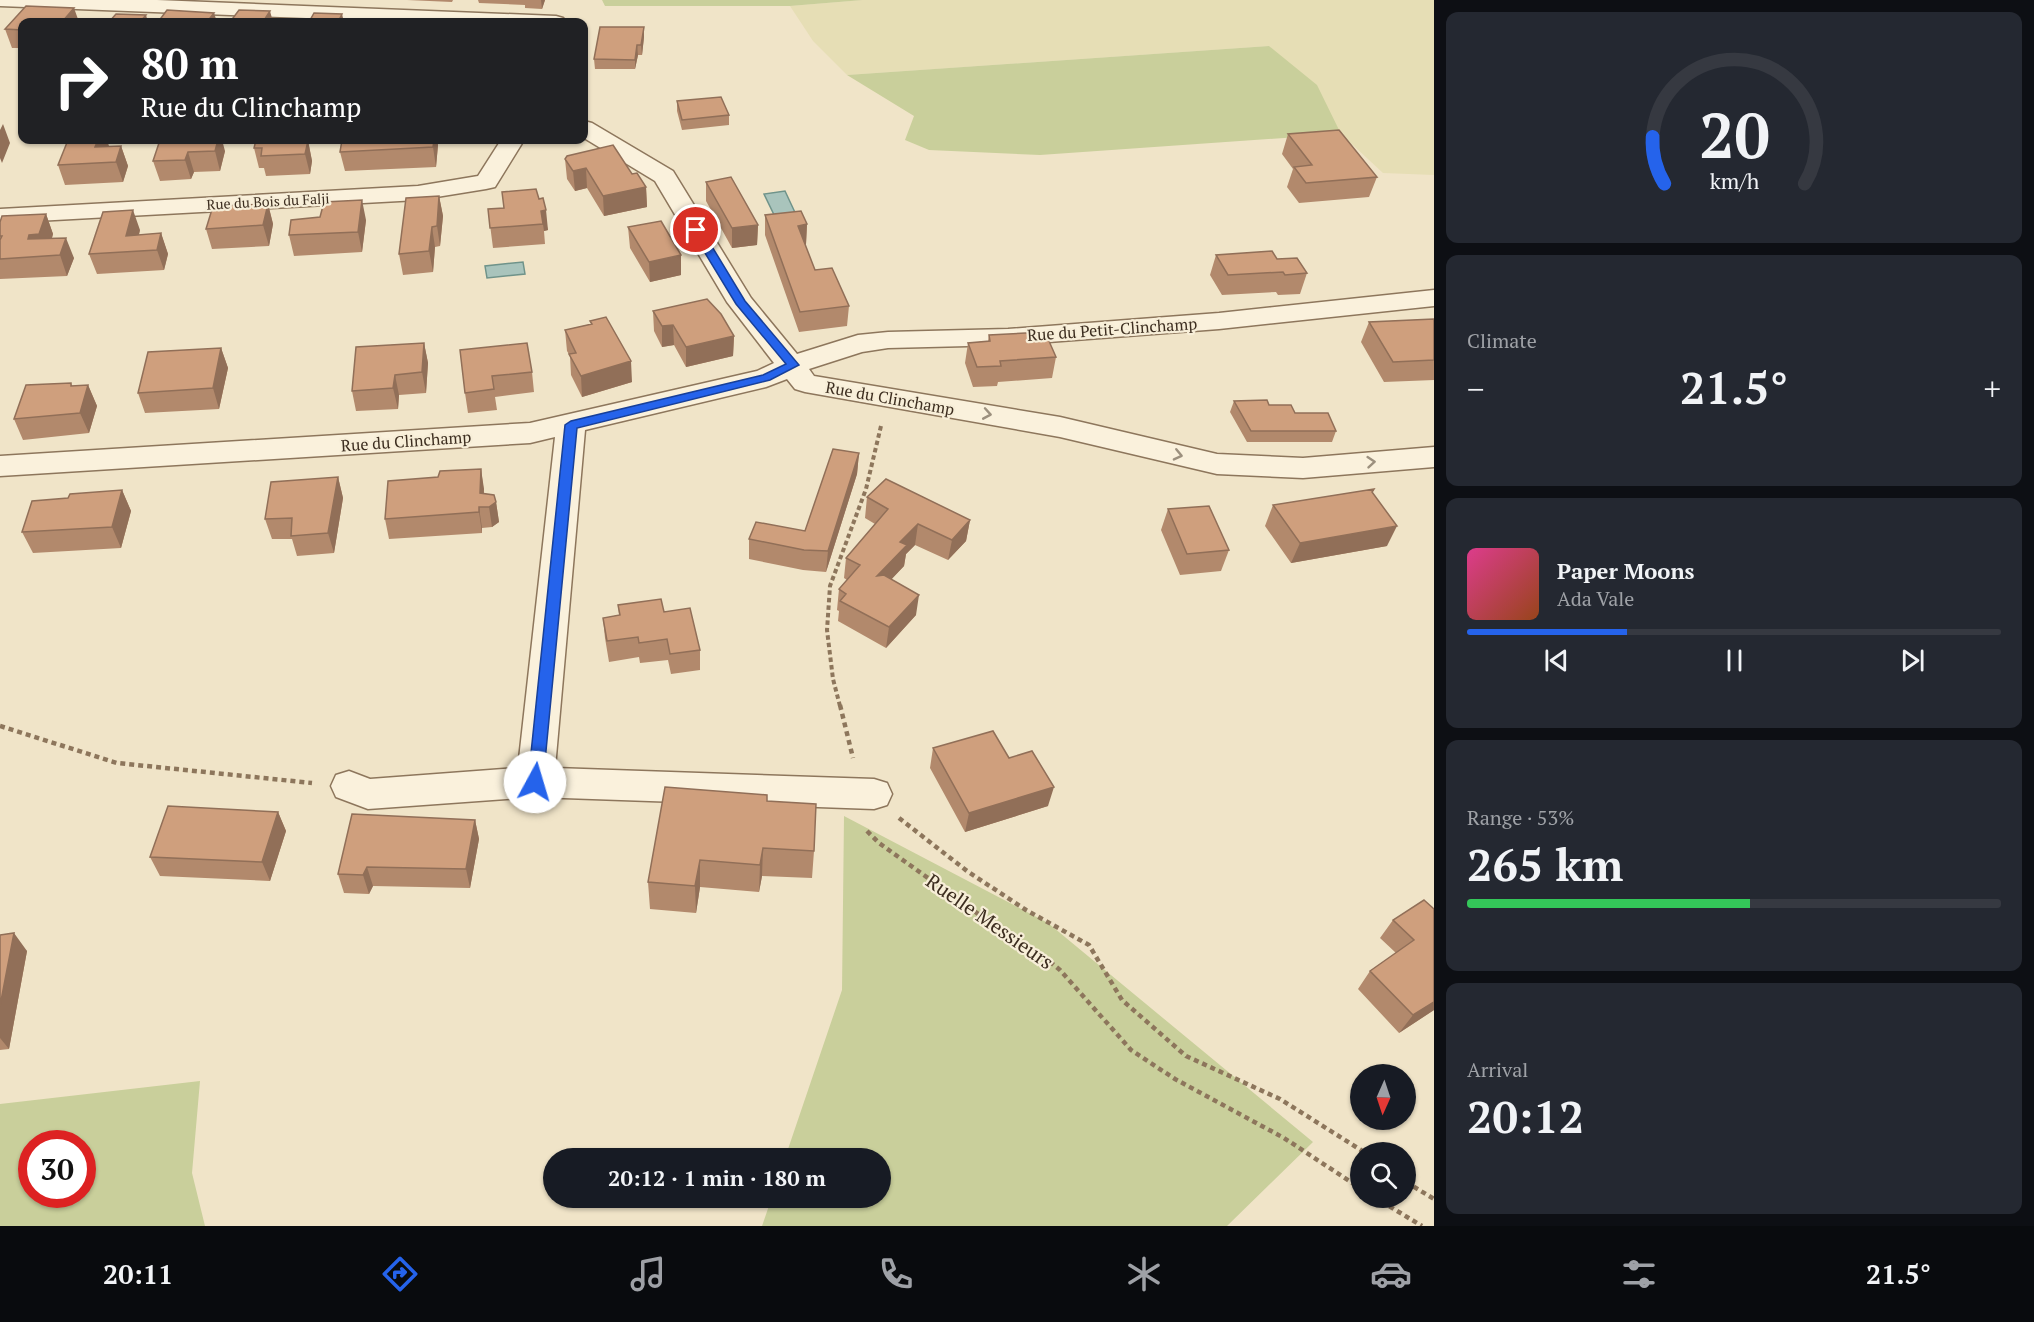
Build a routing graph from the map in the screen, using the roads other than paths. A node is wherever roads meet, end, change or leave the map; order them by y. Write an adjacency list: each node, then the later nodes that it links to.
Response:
1 (0, 0): 2 (street)
2 (455, 18)
3 (588, 130): 7 (street)
4 (510, 144): 5 (street, Rue du Bois du Falji)
5 (0, 216)
6 (1434, 298): 7 (street, Rue du Petit-Clinchamp)
7 (793, 365): 8 (street, Rue du Clinchamp); 9 (street, Rue du Clinchamp, one-way to 9)
8 (571, 425): 10 (street, Rue du Clinchamp); 11 (street)
9 (1434, 457)
10 (0, 466)
11 (535, 782): 12 (street); 13 (street)
12 (349, 786)
13 (874, 794)

